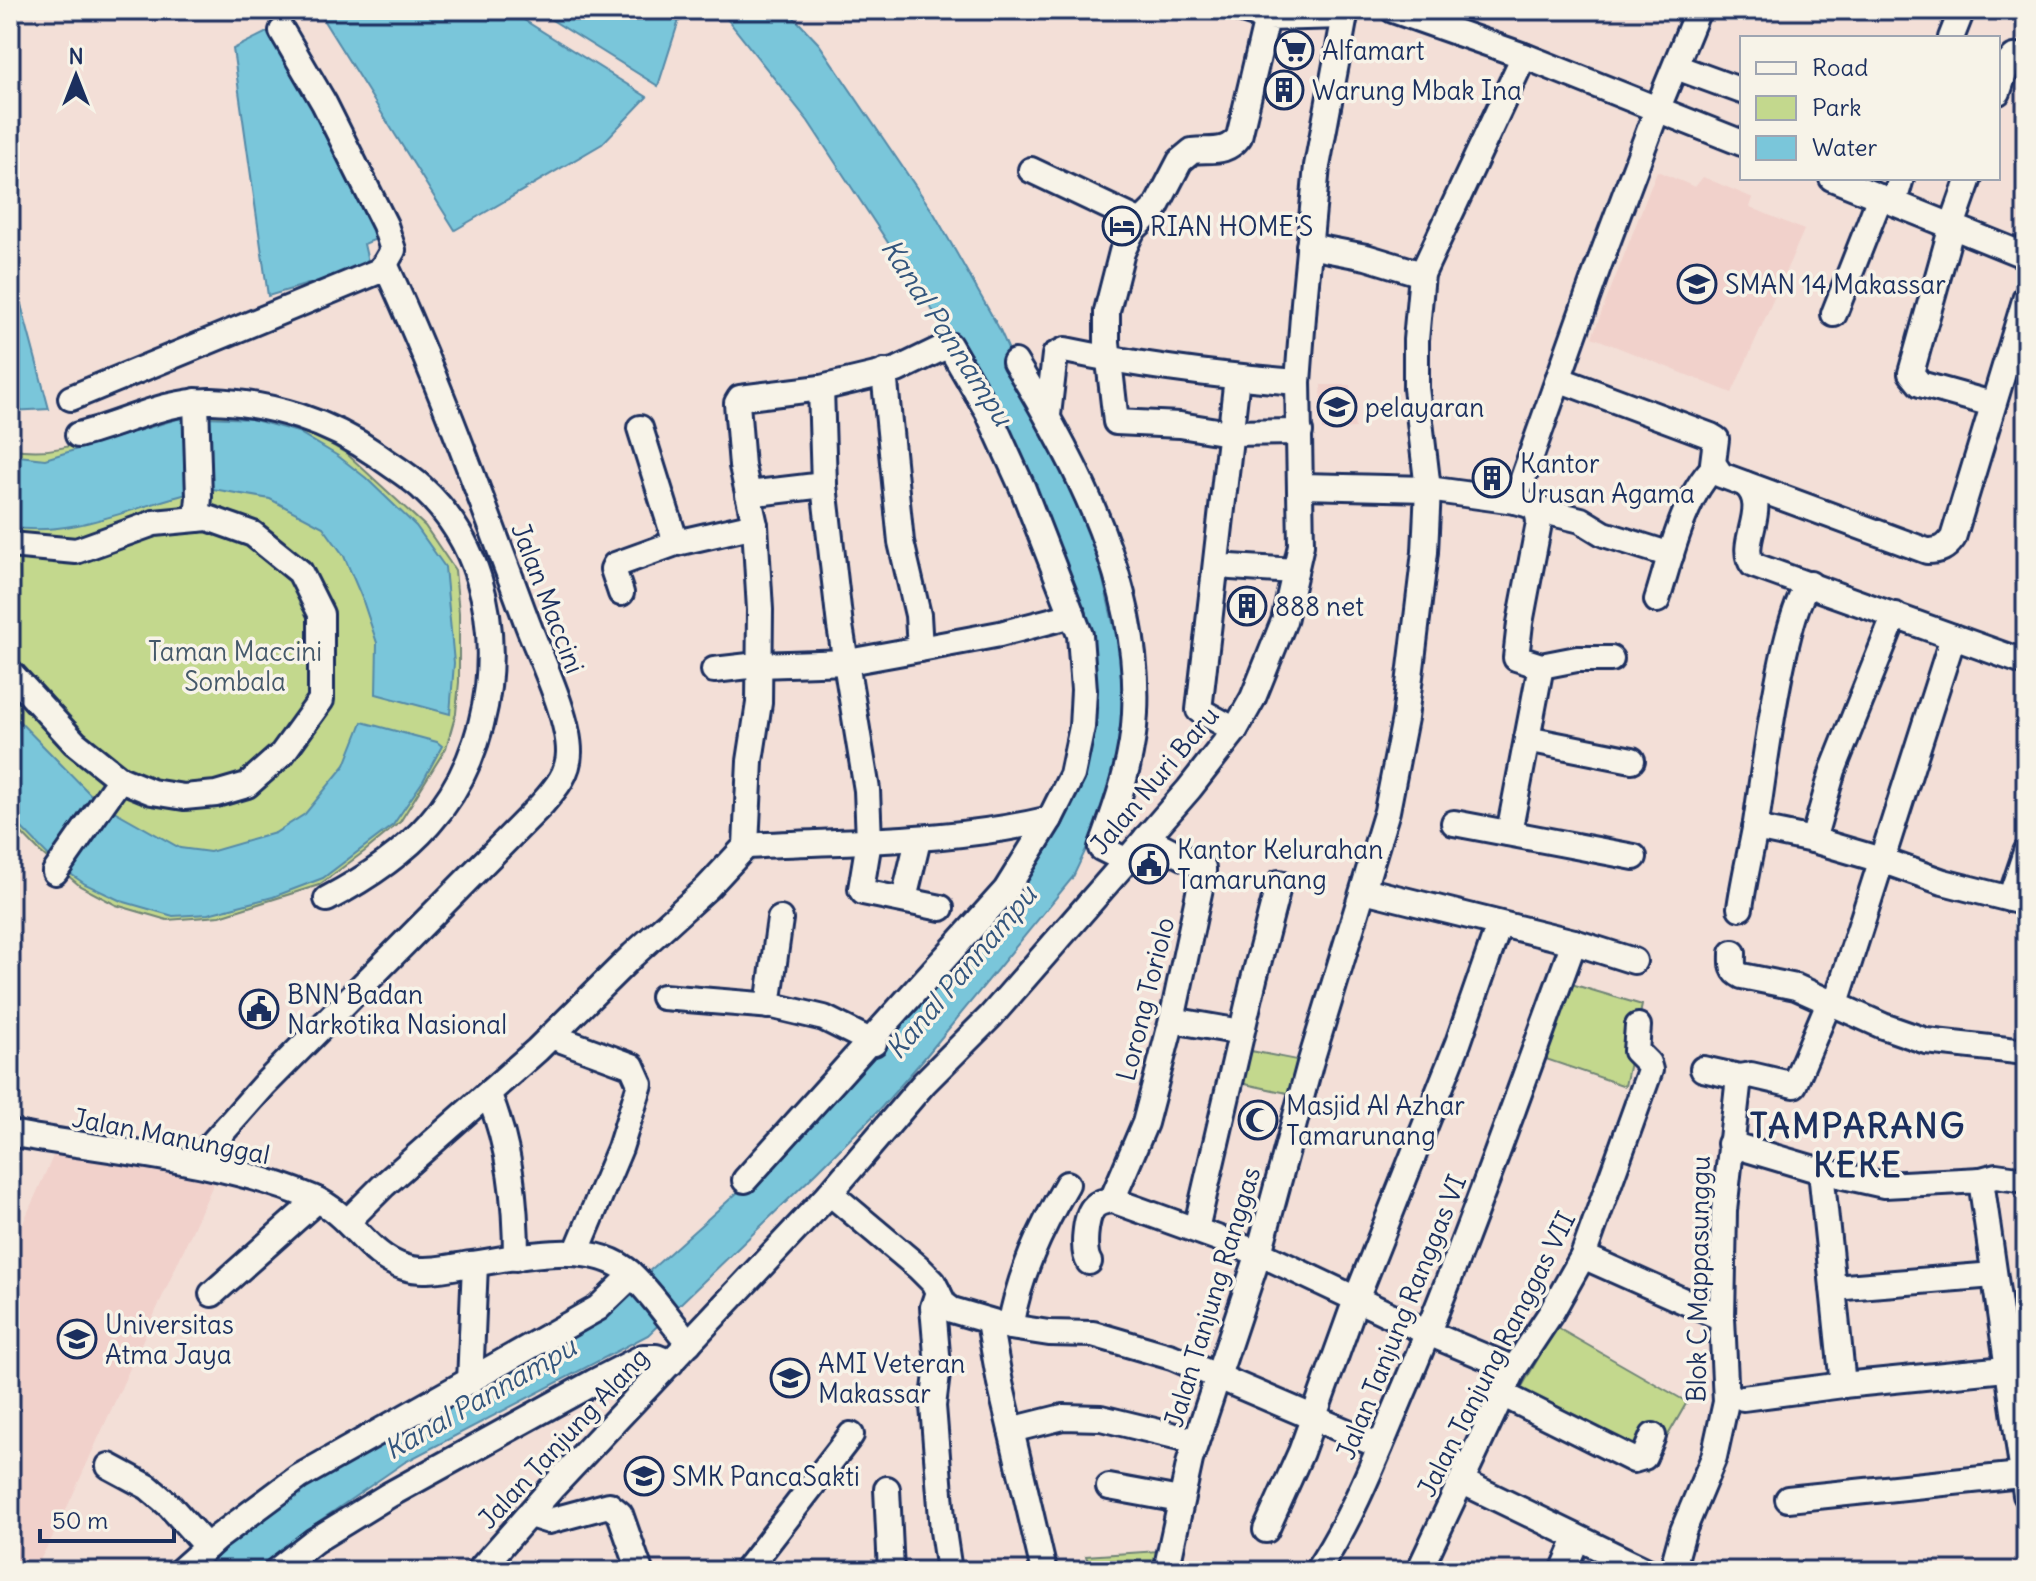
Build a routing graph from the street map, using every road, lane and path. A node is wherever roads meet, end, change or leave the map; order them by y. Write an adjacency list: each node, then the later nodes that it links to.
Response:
1 (1242, 10): 6 (street)
2 (1393, 10): 10 (street)
3 (1698, 10): 11 (street)
4 (1962, 10): 8 (street)
5 (1345, 13): 6 (street); 23 (street, Jalan Nuri Baru)
6 (1267, 18): 21 (street)
7 (282, 31): 25 (street)
8 (1952, 36)
9 (2026, 55): 12 (street)
10 (1524, 56): 14 (street); 26 (street, Jalan Tanjung Ranggas)
11 (1676, 67): 13 (street); 14 (street)
12 (2000, 86)
13 (1740, 90)
14 (1657, 110): 15 (street); 33 (street)
15 (1740, 142)
16 (1031, 170): 21 (street)
17 (1837, 180): 20 (street)
18 (1900, 180): 20 (street)
19 (1968, 180): 22 (street)
20 (1887, 199): 22 (street); 28 (street)
21 (1141, 222): 29 (street)
22 (1952, 226): 24 (street); 37 (street)
23 (1309, 246): 26 (street); 34 (street, Jalan Nuri Baru)
24 (2026, 256)
25 (385, 264): 36 (street); 116 (street, Jalan Maccini)
26 (1422, 274): 48 (street, Jalan Tanjung Ranggas)
27 (2026, 297): 37 (street)
28 (1834, 314)
29 (1111, 361): 32 (street); 39 (street); 42 (street)
30 (1015, 362): 39 (street)
31 (884, 372): 35 (street); 61 (street); 64 (street)
32 (1237, 377): 34 (street); 42 (street)
33 (1558, 379): 44 (street); 50 (street)
34 (1298, 382): 41 (street, Jalan Nuri Baru)
35 (821, 388): 46 (street); 49 (street)
36 (71, 398)
37 (1992, 404): 45 (street)
38 (196, 406): 43 (street); 51 (street); 92 (street)
39 (1048, 415): 87 (street)
40 (640, 428): 53 (street)
41 (1300, 432): 42 (street); 47 (street, Jalan Nuri Baru)
42 (1229, 433): 72 (street)
43 (78, 435)
44 (1714, 467): 45 (street); 55 (street)
45 (1745, 484): 58 (street)
46 (824, 485): 49 (street); 66 (street)
47 (1302, 486): 48 (street); 57 (street, Jalan Nuri Baru)
48 (1428, 489): 50 (street); 91 (street, Jalan Tanjung Ranggas)
49 (748, 494): 52 (street)
50 (1526, 505): 55 (street); 69 (street)
51 (198, 508): 54 (street); 75 (street)
52 (755, 525): 53 (street); 68 (street)
53 (676, 543): 59 (street)
54 (10, 545)
55 (1671, 555): 60 (street)
56 (1231, 567): 57 (street)
57 (1295, 571): 72 (street, Jalan Nuri Baru)
58 (1810, 584): 62 (street); 78 (street)
59 (621, 593)
60 (1657, 600)
61 (1073, 615): 64 (street); 76 (street)
62 (1895, 615): 63 (street); 82 (street)
63 (1953, 637): 67 (street); 88 (street)
64 (920, 649): 66 (street)
65 (1611, 659): 69 (street)
66 (848, 662): 68 (street); 83 (street)
67 (2026, 663)
68 (758, 665): 70 (street); 84 (street)
69 (1541, 666): 73 (street)
70 (714, 670)
71 (10, 672): 75 (street)
72 (1235, 730): 80 (street, Jalan Nuri Baru)
73 (1527, 739): 74 (street); 79 (street)
74 (1632, 760)
75 (115, 786): 89 (street)
76 (1050, 819): 81 (street); 109 (street)
77 (1454, 823): 79 (street)
78 (1755, 828): 82 (street); 96 (street)
79 (1509, 833): 86 (street)
80 (1146, 838): 87 (street, Jalan Nuri Baru); 105 (street, Lorong Toriolo)
81 (918, 840): 83 (street); 93 (street)
82 (1813, 840): 88 (street)
83 (869, 841): 84 (street); 93 (street)
84 (746, 846): 108 (street)
85 (2026, 852): 94 (street)
86 (1634, 857)
87 (1125, 860): 122 (street, Jalan Nuri Baru)
88 (1881, 860): 94 (street); 103 (street)
89 (56, 868)
90 (1279, 883): 107 (street)
91 (1364, 890): 98 (street); 128 (street, Jalan Tanjung Ranggas)
92 (327, 899)
93 (904, 899): 95 (street)
94 (2018, 901)
95 (941, 908)
96 (1740, 908)
97 (780, 919): 104 (street)
98 (1499, 925): 99 (street); 138 (street)
99 (1574, 942): 101 (street); 141 (street, Jalan Tanjung Ranggas VI)
100 (1733, 953): 103 (street)
101 (1634, 961)
102 (663, 997): 104 (street)
103 (1833, 1001): 110 (street); 112 (street)
104 (768, 1006): 109 (street)
105 (1172, 1020): 107 (street); 124 (street, Lorong Toriolo)
106 (1638, 1026): 129 (street, Jalan Tanjung Ranggas VII)
107 (1241, 1032): 126 (street)
108 (551, 1036): 113 (street); 127 (street)
109 (872, 1042): 118 (street)
110 (2026, 1052)
111 (1703, 1069): 112 (street)
112 (1739, 1077): 115 (street, Blok C Mappasunggu)
113 (489, 1095): 125 (street); 130 (street)
114 (10, 1133): 116 (street, Jalan Manunggal)
115 (1730, 1144): 117 (street); 139 (street, Blok C Mappasunggu)
116 (195, 1163): 123 (street, Jalan Manunggal)
117 (1821, 1171): 119 (street); 135 (street)
118 (745, 1180)
119 (1981, 1180): 120 (street); 134 (street)
120 (2026, 1180)
121 (1067, 1184): 140 (street)
122 (830, 1193): 136 (street); 142 (street, Jalan Nuri Baru)
123 (317, 1200): 125 (street, Jalan Manunggal); 137 (street)
124 (1112, 1200): 126 (street); 131 (street, Lorong Toriolo)
125 (348, 1221): 132 (street, Jalan Manunggal)
126 (1196, 1229): 128 (street)
127 (576, 1253): 130 (street, Jalan Manunggal); 133 (street, Jalan Manunggal)
128 (1259, 1253): 138 (street); 146 (street, Jalan Tanjung Ranggas)
129 (1583, 1256): 139 (street); 145 (street, Jalan Tanjung Ranggas VII)
130 (516, 1258): 132 (street, Jalan Manunggal)
131 (1089, 1262)
132 (475, 1264): 147 (street)
133 (631, 1274): 142 (street, Jalan Manunggal); 147 (street)
134 (1994, 1275): 135 (street); 144 (street)
135 (1833, 1288): 148 (street)
136 (938, 1292): 140 (street); 168 (street)
137 (212, 1294)
138 (1357, 1297): 141 (street); 151 (street)
139 (1722, 1318): 182 (street, Blok C Mappasunggu)
140 (1000, 1324): 146 (street); 152 (street)
141 (1428, 1333): 145 (street); 156 (street, Jalan Tanjung Ranggas VI)
142 (689, 1343): 143 (street, Jalan Tanjung Alang)
143 (671, 1363): 164 (street, Jalan Tanjung Alang); 170 (street)
144 (2016, 1368): 148 (street); 159 (street)
145 (1514, 1369): 149 (street, Jalan Tanjung Ranggas VII)
146 (1217, 1376): 151 (street); 155 (street, Jalan Tanjung Ranggas)
147 (470, 1382): 167 (street)
148 (1843, 1385): 150 (street)
149 (1502, 1394): 154 (street); 158 (street, Jalan Tanjung Ranggas VII)
150 (1743, 1398)
151 (1313, 1419): 156 (street); 165 (street)
152 (1011, 1430): 155 (street); 176 (street)
153 (851, 1435): 173 (street)
154 (1653, 1436)
155 (1196, 1441): 163 (street, Jalan Tanjung Ranggas)
156 (1380, 1446): 178 (street, Jalan Tanjung Ranggas VI)
157 (109, 1466): 167 (street)
158 (1463, 1482): 166 (street); 179 (street, Jalan Tanjung Ranggas VII)
159 (2024, 1485): 162 (street)
160 (1109, 1487): 163 (street)
161 (887, 1489): 174 (street)
162 (1788, 1499)
163 (1180, 1500): 177 (street, Jalan Tanjung Ranggas)
164 (530, 1515): 171 (street, Jalan Tanjung Alang); 172 (street)
165 (1266, 1530)
166 (1577, 1539): 180 (street); 181 (street)
167 (207, 1547): 169 (street)
168 (949, 1570): 175 (street)
169 (180, 1571)
170 (276, 1571)
171 (479, 1571)
172 (640, 1571)
173 (746, 1571)
174 (891, 1571)
175 (935, 1571)
176 (1044, 1571)
177 (1166, 1571)
178 (1317, 1571)
179 (1419, 1571)
180 (1563, 1571)
181 (1647, 1571)
182 (1672, 1571)

